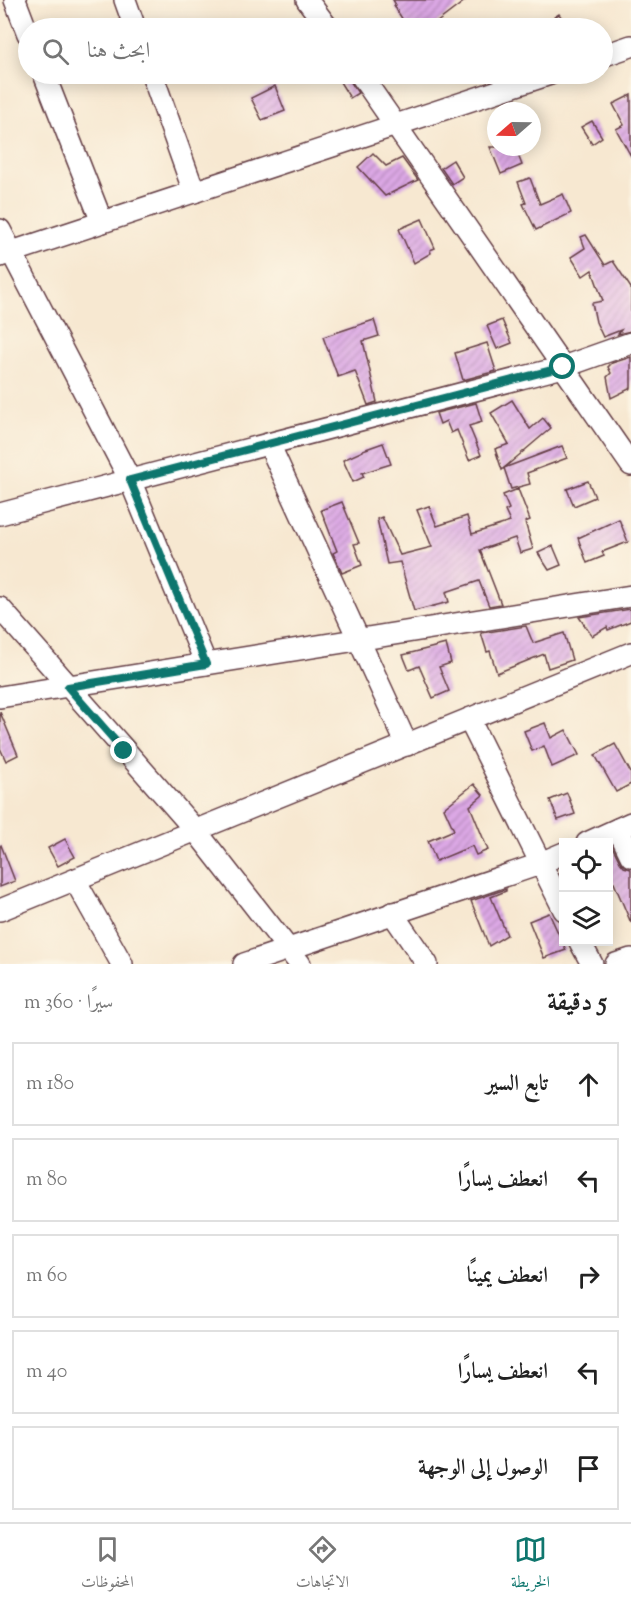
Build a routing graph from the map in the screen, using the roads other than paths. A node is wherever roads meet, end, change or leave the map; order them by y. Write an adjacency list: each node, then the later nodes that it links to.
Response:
1 (15, 0): 4 (street)
2 (125, 0): 5 (street)
3 (307, 0): 6 (street)
4 (22, 18)
5 (131, 18)
6 (320, 18)
7 (631, 46): 8 (street)
8 (613, 52)
9 (48, 84): 15 (street)
10 (156, 84): 14 (street)
11 (367, 84): 13 (street)
12 (518, 84): 13 (street)
13 (396, 124): 14 (street); 19 (street)
14 (194, 192): 15 (street)
15 (102, 222): 17 (street)
16 (0, 231): 17 (street)
17 (5, 254): 22 (street)
18 (631, 343): 19 (street)
19 (563, 367): 20 (street); 21 (street)
20 (269, 444): 22 (street); 26 (street)
21 (631, 465)
22 (130, 480): 23 (street); 28 (street)
23 (0, 514)
24 (631, 596): 26 (street)
25 (0, 608): 29 (street)
26 (359, 640): 28 (street); 32 (street)
27 (631, 652): 31 (street)
28 (206, 664): 29 (street)
29 (68, 687): 30 (street); 34 (street)
30 (0, 697)
31 (469, 719): 32 (street); 38 (street)
32 (407, 745): 34 (street)
33 (625, 826): 35 (street); 37 (street)
34 (196, 831): 39 (street); 44 (street)
35 (598, 838)
36 (559, 855): 38 (street)
37 (631, 856)
38 (539, 863): 40 (street); 42 (street)
39 (75, 880): 41 (street); 46 (street)
40 (559, 901)
41 (0, 910)
42 (392, 913): 44 (street); 48 (street)
43 (582, 946): 49 (street)
44 (294, 956): 47 (street)
45 (631, 959): 50 (street)
46 (122, 964)
47 (244, 964)
48 (427, 964)
49 (592, 964)
50 (616, 964)

